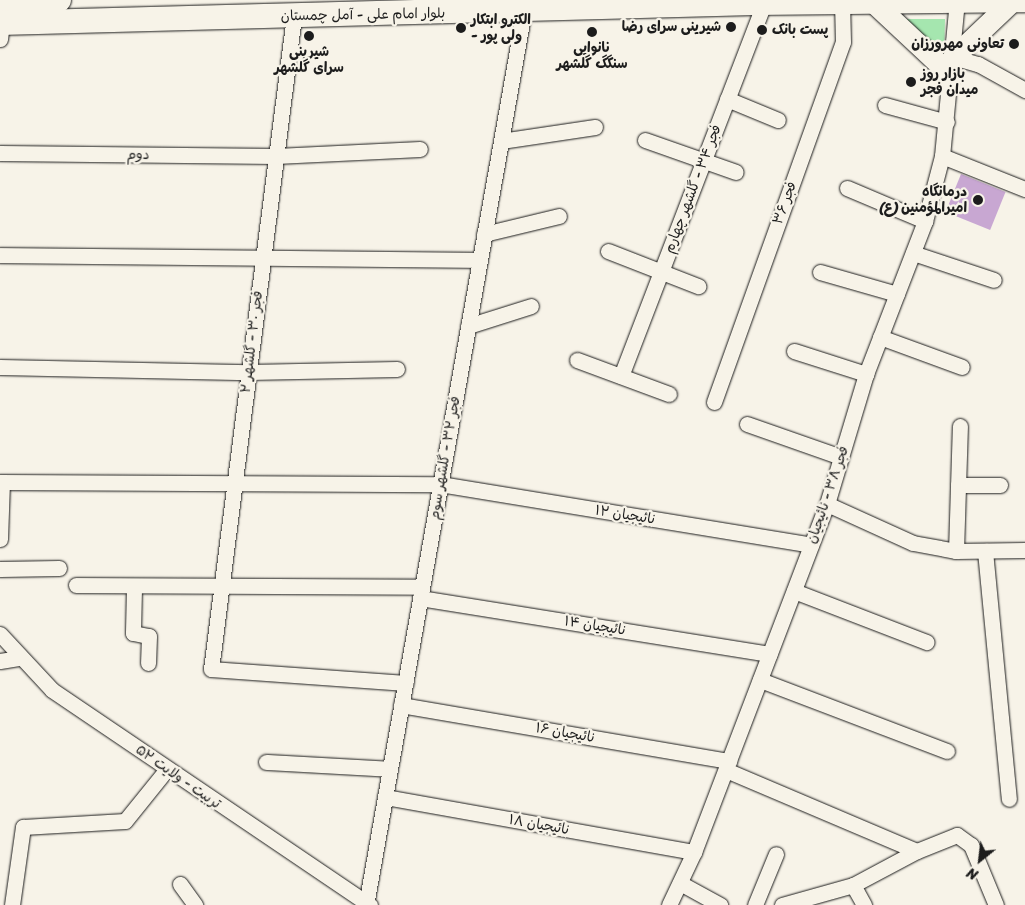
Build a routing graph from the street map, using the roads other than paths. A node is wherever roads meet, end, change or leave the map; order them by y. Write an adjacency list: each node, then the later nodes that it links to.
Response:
1 (59, 0): 10 (main road)
2 (1025, 0): 6 (main road, بلوار امام علی - آمل چمستان)
3 (842, 1): 4 (main road, بلوار امام علی - آمل چمستان); 7 (main road, بلوار امام علی - آمل چمستان); 53 (street, فجر ۳۶)
4 (872, 1): 5 (main road, بلوار امام علی - آمل چمستان); 11 (main road)
5 (957, 1): 6 (main road, بلوار امام علی - آمل چمستان); 11 (street, فجر ۳۸ - نائیجیان)
6 (1012, 1): 11 (main road)
7 (764, 3): 8 (main road, بلوار امام علی - آمل چمستان); 13 (street, فجر ۳۴ - گلشهر چهارم)
8 (524, 11): 9 (main road, بلوار امام علی - آمل چمستان); 18 (street, فجر ۳۲ - گلشهر سوم)
9 (294, 16): 10 (main road, بلوار امام علی - آمل چمستان); 22 (street, فجر ۳۰ - گلشهر ۲)
10 (0, 22)
11 (952, 66): 12 (street); 16 (street, فجر ۳۸ - نائیجیان)
12 (1025, 90)
13 (727, 99): 15 (street); 24 (street, فجر ۳۴ - گلشهر چهارم)
14 (885, 105): 16 (street)
15 (778, 120)
16 (947, 122): 23 (street, فجر ۳۸ - نائیجیان)
17 (595, 127): 18 (street)
18 (501, 140): 30 (street, فجر ۳۲ - گلشهر سوم)
19 (645, 140): 24 (street)
20 (420, 149): 22 (street, دوم)
21 (0, 153): 22 (street, دوم)
22 (276, 156): 34 (street, فجر ۳۰ - گلشهر ۲)
23 (942, 156): 27 (street); 29 (street, فجر ۳۸ - نائیجیان)
24 (704, 160): 25 (street); 36 (street, فجر ۳۴ - گلشهر چهارم)
25 (736, 172)
26 (848, 188): 29 (street)
27 (1025, 189)
28 (559, 216): 30 (street)
29 (925, 220): 32 (street, فجر ۳۸ - نائیجیان)
30 (484, 234): 35 (street, فجر ۳۲ - گلشهر سوم)
31 (608, 251): 36 (street)
32 (913, 253): 38 (street); 40 (street, فجر ۳۸ - نائیجیان)
33 (0, 255): 34 (street)
34 (263, 258): 35 (street); 49 (street, فجر ۳۰ - گلشهر ۲)
35 (480, 260): 42 (street, فجر ۳۲ - گلشهر سوم)
36 (661, 271): 39 (street); 51 (street, فجر ۳۴ - گلشهر چهارم)
37 (820, 272): 40 (street)
38 (994, 280)
39 (698, 286)
40 (897, 294): 43 (street, فجر ۳۸ - نائیجیان)
41 (531, 306): 42 (street)
42 (468, 326): 58 (street, فجر ۳۲ - گلشهر سوم)
43 (880, 337): 47 (street); 50 (street, فجر ۳۸ - نائیجیان)
44 (794, 351): 50 (street)
45 (577, 360): 51 (street)
46 (0, 367): 49 (street)
47 (962, 368)
48 (397, 369): 49 (street)
49 (249, 372): 61 (street, فجر ۳۰ - گلشهر ۲)
50 (866, 374): 56 (street, فجر ۳۸ - نائیجیان)
51 (621, 376): 52 (street)
52 (669, 394)
53 (714, 402)
54 (747, 424): 56 (street)
55 (960, 426): 59 (street)
56 (841, 457): 62 (street, فجر ۳۸ - نائیجیان)
57 (1, 482): 61 (street, نائیجیان ۱۲); 63 (street)
58 (440, 484): 61 (street, نائیجیان ۱۲); 64 (street, نائیجیان ۱۲); 74 (street, فجر ۳۲ - گلشهر سوم)
59 (958, 485): 60 (street); 66 (street)
60 (1000, 485)
61 (234, 486): 70 (street, فجر ۳۰ - گلشهر ۲)
62 (826, 504): 64 (street, فجر ۳۸ - نائیجیان); 66 (street)
63 (0, 540)
64 (811, 545): 73 (street, فجر ۳۸ - نائیجیان)
65 (1025, 550): 67 (street)
66 (956, 551): 67 (street)
67 (985, 551): 90 (street)
68 (59, 568): 69 (street)
69 (0, 569)
70 (222, 585): 72 (street, نائیجیان ۱۴); 74 (street, نائیجیان ۱۴); 82 (street, فجر ۳۰ - گلشهر ۲)
71 (76, 586): 72 (street, نائیجیان ۱۴)
72 (134, 588): 80 (street)
73 (794, 591): 76 (street); 77 (street, فجر ۳۸ - نائیجیان)
74 (421, 592): 77 (street, نائیجیان ۱۴); 82 (street, فجر ۳۲ - گلشهر سوم)
75 (0, 634): 78 (street, تربیت - ولایت ۵۲)
76 (926, 642)
77 (770, 654): 81 (street, فجر ۳۸ - نائیجیان)
78 (20, 658): 79 (street); 87 (street, تربیت - ولایت ۵۲)
79 (0, 661)
80 (148, 663)
81 (760, 680): 84 (street); 86 (street, فجر ۳۸ - نائیجیان)
82 (405, 683): 83 (street, فجر ۳۲ - گلشهر سوم)
83 (401, 705): 86 (street, نائیجیان ۱۶); 88 (street, فجر ۳۲ - گلشهر سوم)
84 (947, 751)
85 (266, 762): 88 (street)
86 (727, 765): 91 (street, نائیجیان ۱۶); 92 (street, فجر ۳۸ - نائیجیان)
87 (167, 769): 97 (street, تربیت - ولایت ۵۲); 98 (street)
88 (390, 769): 89 (street, فجر ۳۲ - گلشهر سوم)
89 (385, 798): 92 (street, نائیجیان ۱۸); 97 (street, فجر ۳۲ - گلشهر سوم)
90 (1009, 799)
91 (917, 851): 96 (street); 105 (street)
92 (694, 852): 94 (street, فجر ۳۸ - نائیجیان)
93 (776, 854): 102 (street)
94 (680, 883): 100 (street, فجر ۳۸ - نائیجیان); 101 (street)
95 (180, 884): 99 (street)
96 (853, 885): 103 (street); 104 (street)
97 (367, 904)
98 (12, 905)
99 (195, 905)
100 (669, 905)
101 (720, 905)
102 (755, 905)
103 (782, 905)
104 (864, 905)
105 (996, 905)

